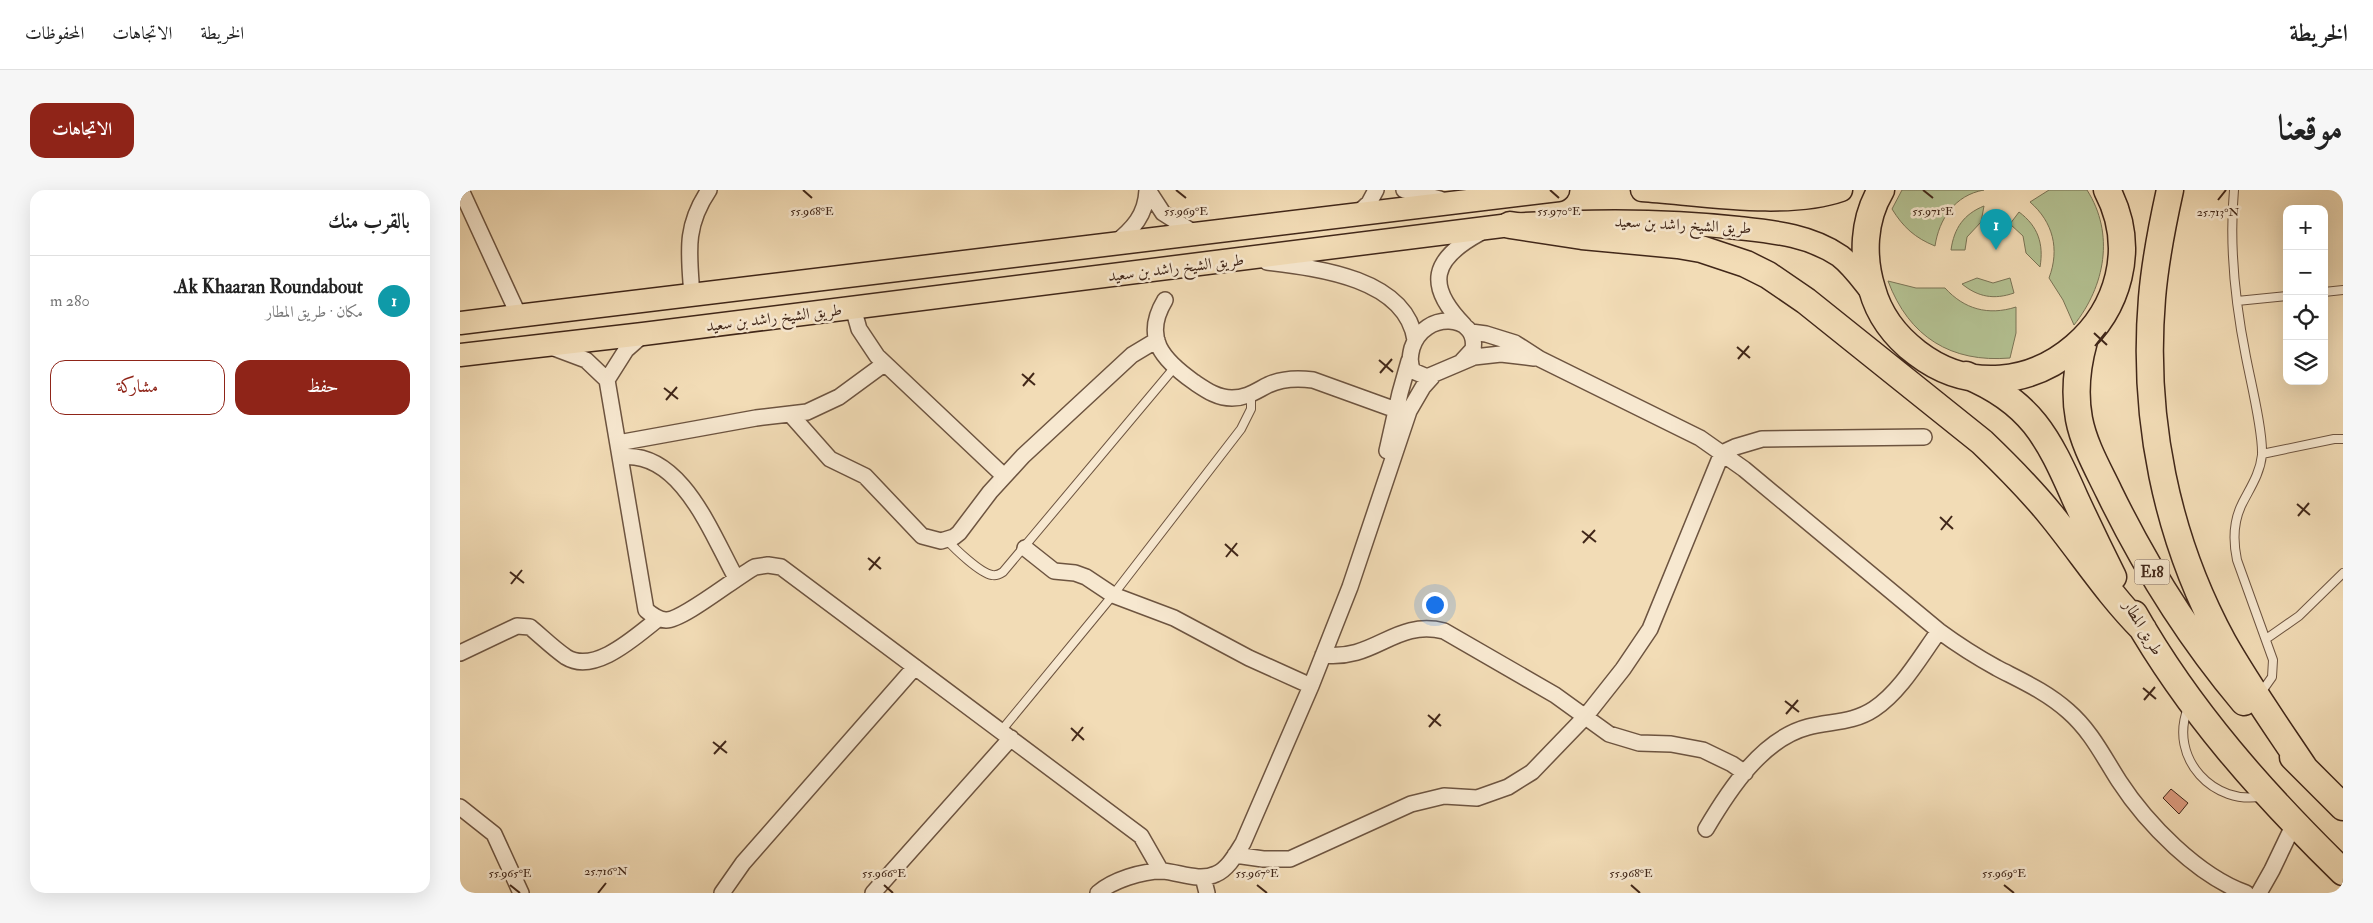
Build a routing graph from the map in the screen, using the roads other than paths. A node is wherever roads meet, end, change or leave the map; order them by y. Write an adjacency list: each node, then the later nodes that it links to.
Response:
1 (461, 190): 29 (street)
2 (709, 190): 24 (street)
3 (1148, 190): 18 (street); 19 (street)
4 (1376, 190): 16 (street)
5 (1404, 190): 15 (street)
6 (1558, 190): 15 (main road, طريق الشيخ راشد بن سعيد)
7 (1642, 190): 13 (main road, طريق الشيخ راشد بن سعيد)
8 (1842, 190): 14 (main road, طريق الشيخ راشد بن سعيد)
9 (1881, 190): 23 (highway)
10 (2107, 190): 35 (highway)
11 (2170, 190): 69 (highway)
12 (2234, 190): 27 (lane)
13 (1666, 191): 14 (main road, طريق الشيخ راشد بن سعيد)
14 (1707, 193)
15 (1453, 202): 16 (main road, طريق الشيخ راشد بن سعيد)
16 (1357, 214): 18 (main road, طريق الشيخ راشد بن سعيد)
17 (1499, 227): 20 (main road, طريق الشيخ راشد بن سعيد); 23 (main road, طريق الشيخ راشد بن سعيد); 31 (street); 62 (highway)
18 (1198, 234): 19 (main road, طريق الشيخ راشد بن سعيد)
19 (1113, 245): 24 (main road, طريق الشيخ راشد بن سعيد)
20 (1246, 259): 28 (main road, طريق الشيخ راشد بن سعيد); 34 (street)
21 (2343, 290): 22 (lane)
22 (2328, 292)
23 (1873, 293): 43 (highway)
24 (692, 295): 29 (main road, طريق الشيخ راشد بن سعيد)
25 (2283, 296): 27 (lane)
26 (1165, 300): 33 (street)
27 (2237, 301): 53 (lane)
28 (853, 308): 32 (main road, طريق الشيخ راشد بن سعيد); 41 (street)
29 (519, 316): 30 (main road, طريق الشيخ راشد بن سعيد)
30 (460, 323)
31 (1469, 330): 34 (street); 38 (street); 40 (street)
32 (643, 334): 36 (main road, طريق الشيخ راشد بن سعيد); 45 (street)
33 (1157, 340): 42 (street); 54 (street)
34 (1415, 340): 39 (street)
35 (2084, 340): 43 (highway); 73 (highway, E18)
36 (547, 346): 37 (main road, طريق الشيخ راشد بن سعيد); 45 (street)
37 (460, 355)
38 (1540, 359): 40 (street); 52 (street)
39 (1410, 361): 44 (street); 47 (street)
40 (1462, 361): 44 (street)
41 (884, 364): 48 (street); 54 (street)
42 (1174, 368): 46 (street); 57 (lane)
43 (1966, 375): 62 (highway, طريق المطار / E18)
44 (1432, 377): 55 (street)
45 (607, 380): 51 (street)
46 (1251, 394): 47 (street); 60 (lane)
47 (1396, 410): 55 (street)
48 (791, 415): 51 (street); 56 (street)
49 (1924, 437): 52 (street)
50 (2343, 439): 53 (lane)
51 (619, 450): 59 (street); 61 (street)
52 (1722, 452): 63 (street); 71 (street)
53 (2262, 454): 64 (lane)
54 (1004, 476): 56 (street)
55 (1382, 487): 66 (street)
56 (948, 540): 57 (lane)
57 (1025, 548): 60 (street)
58 (2343, 573): 64 (lane)
59 (736, 578): 61 (street); 67 (street)
60 (1113, 595): 68 (street); 72 (lane)
61 (658, 619): 65 (street)
62 (2142, 629): 70 (highway, طريق المطار / E18)
63 (1939, 631): 74 (street); 89 (street)
64 (2266, 639): 69 (lane)
65 (460, 653)
66 (1323, 655): 68 (street); 71 (street)
67 (915, 667): 72 (street); 85 (street)
68 (1311, 686): 80 (street)
69 (2257, 697): 73 (highway)
70 (2191, 702): 75 (highway, طريق المطار / E18); 75 (lane)
71 (1584, 717): 74 (street); 80 (street)
72 (1006, 735): 81 (street); 86 (street)
73 (2304, 769): 76 (highway, E18)
74 (1745, 773): 79 (street)
75 (2267, 796): 78 (highway, طريق المطار / E18)
76 (2343, 807)
77 (460, 808): 84 (street)
78 (2294, 824): 82 (highway, طريق المطار / E18); 90 (street)
79 (1706, 829)
80 (1235, 855): 83 (street)
81 (1161, 871): 83 (street); 87 (street)
82 (2343, 872)
83 (1203, 877): 88 (street)
84 (521, 893)
85 (722, 893)
86 (873, 893)
87 (1098, 893)
88 (1207, 893)
89 (2246, 893)
90 (2259, 893)

